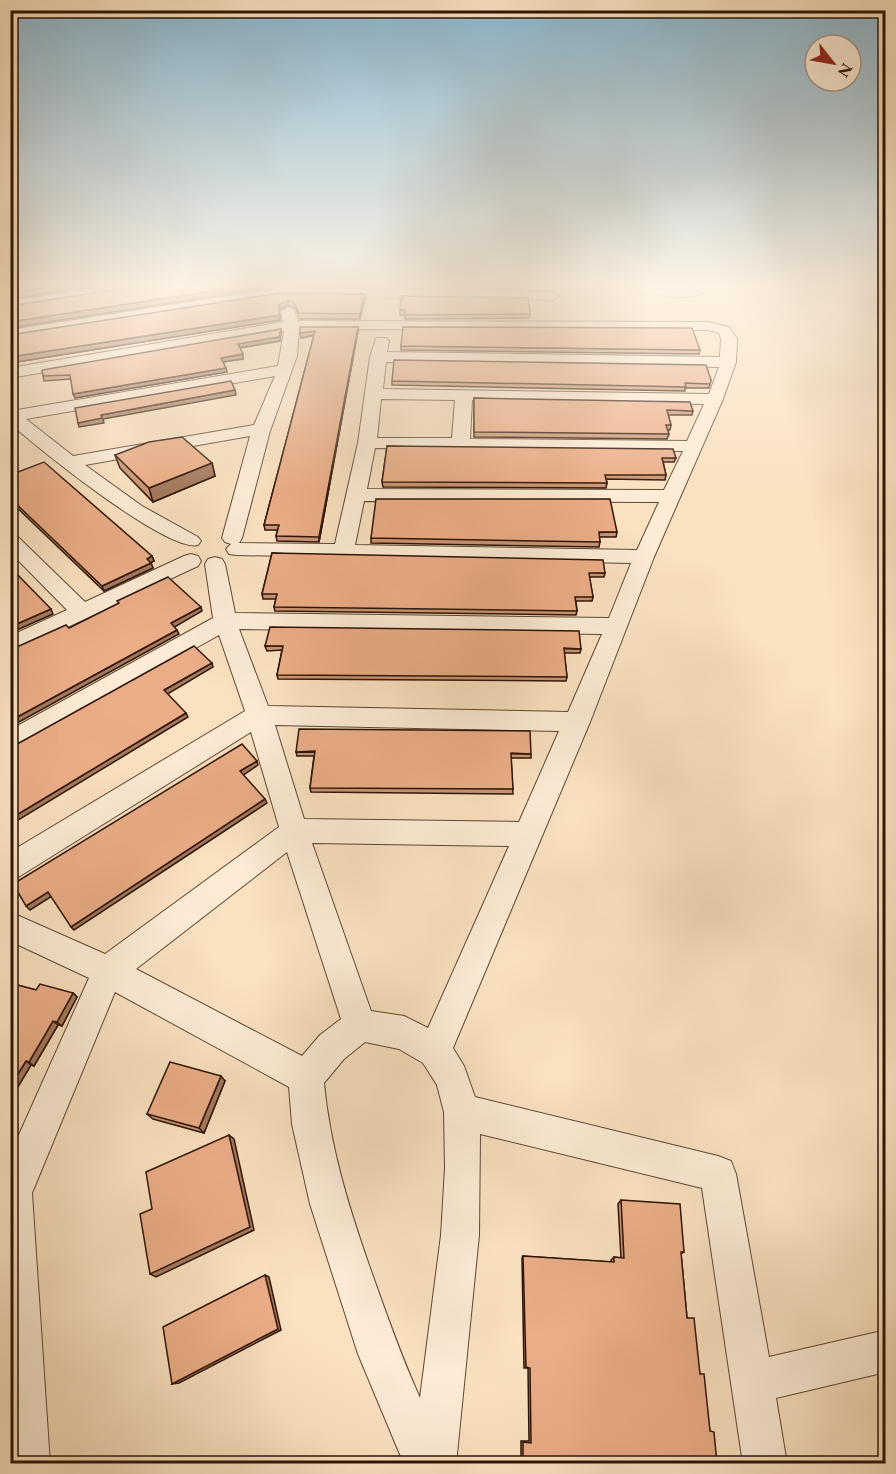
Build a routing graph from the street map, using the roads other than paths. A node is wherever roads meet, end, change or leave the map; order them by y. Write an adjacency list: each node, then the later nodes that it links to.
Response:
1 (120, 355): 7 (street)
2 (289, 355): 6 (street)
3 (728, 355): 5 (street)
4 (378, 357): 5 (street); 8 (street)
5 (728, 362): 10 (street)
6 (284, 370): 11 (street); 12 (street)
7 (10, 373)
8 (375, 394): 9 (street); 13 (street)
9 (464, 395): 10 (street); 14 (street)
10 (715, 399): 15 (street)
11 (12, 415): 16 (street)
12 (262, 429): 16 (street); 20 (street)
13 (367, 443): 14 (street); 17 (street)
14 (461, 443): 15 (street)
15 (693, 446): 18 (street)
16 (69, 462): 20 (street)
17 (356, 495): 18 (street); 21 (street)
18 (671, 496): 22 (street)
19 (10, 540): 23 (street)
20 (213, 546): 21 (street); 23 (street); 24 (street)
21 (344, 550): 22 (street)
22 (644, 557): 25 (street)
23 (82, 612): 26 (street)
24 (225, 621): 25 (street); 27 (street); 29 (street)
25 (617, 626): 28 (street)
26 (10, 646)
27 (259, 715): 28 (street); 30 (street); 32 (street)
28 (577, 722): 31 (street)
29 (10, 742)
30 (294, 831): 31 (street); 34 (street); 35 (street)
31 (529, 834): 36 (street)
32 (10, 867)
33 (10, 926): 34 (street)
34 (108, 971): 37 (street); 41 (street)
35 (360, 1025): 36 (street); 37 (street)
36 (435, 1051): 38 (street)
37 (306, 1077): 42 (street)
38 (462, 1112): 40 (street); 43 (street)
39 (885, 1351): 40 (street)
40 (754, 1382): 44 (street)
41 (28, 1464)
42 (427, 1464)
43 (434, 1464)
44 (765, 1464)

